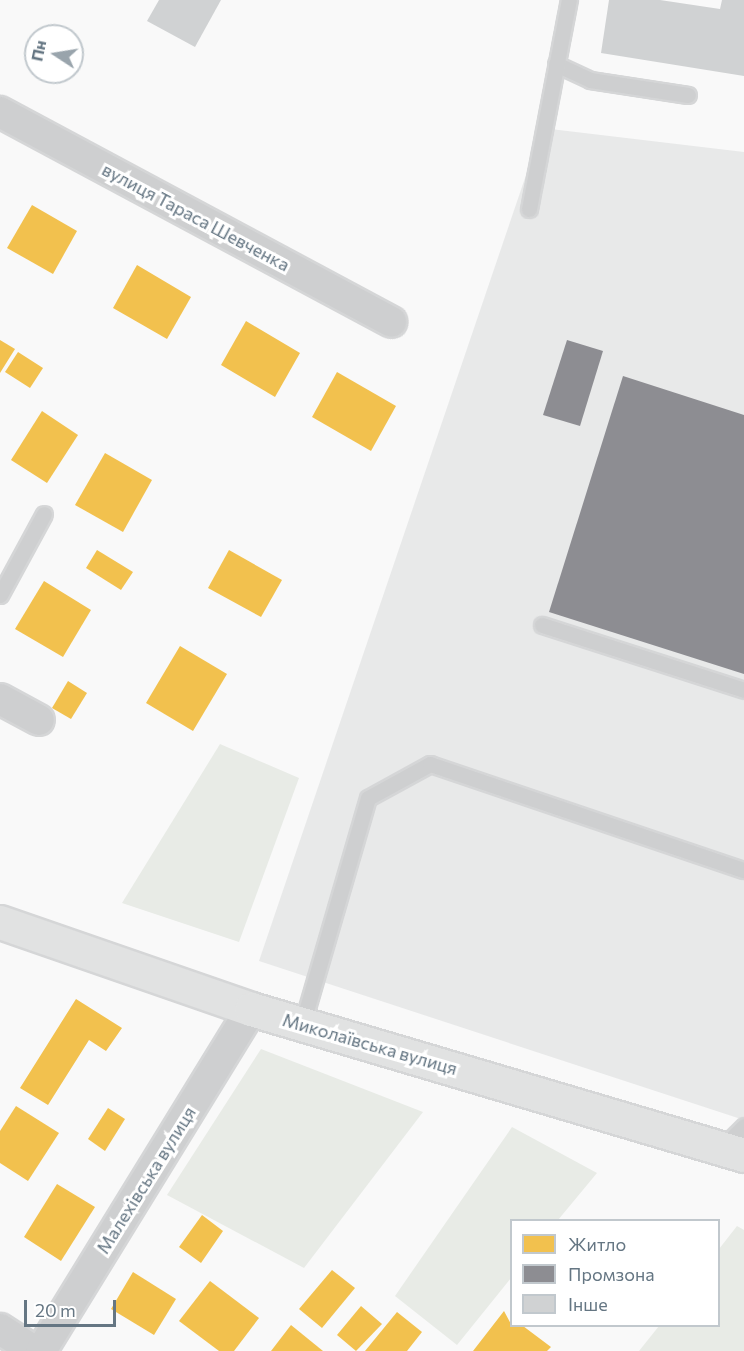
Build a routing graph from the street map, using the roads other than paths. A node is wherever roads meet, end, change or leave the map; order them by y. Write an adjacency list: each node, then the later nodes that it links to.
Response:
1 (568, 0): 2 (lane)
2 (556, 64): 3 (lane); 5 (lane)
3 (688, 95)
4 (0, 112): 6 (street, вулиця Тараса Шевченка)
5 (529, 209)
6 (391, 322)
7 (45, 514): 8 (lane)
8 (0, 595)
9 (542, 625): 10 (lane)
10 (744, 690)
11 (0, 699): 12 (street)
12 (39, 720)
13 (744, 870): 16 (lane)
14 (0, 922): 15 (main road, Миколаївська вулиця)
15 (251, 1009): 16 (main road, Миколаївська вулиця); 20 (street, Малехівська вулиця)
16 (302, 1025): 17 (main road, Миколаївська вулиця)
17 (737, 1143)
18 (0, 1329): 19 (street)
19 (34, 1351)
20 (41, 1351)

